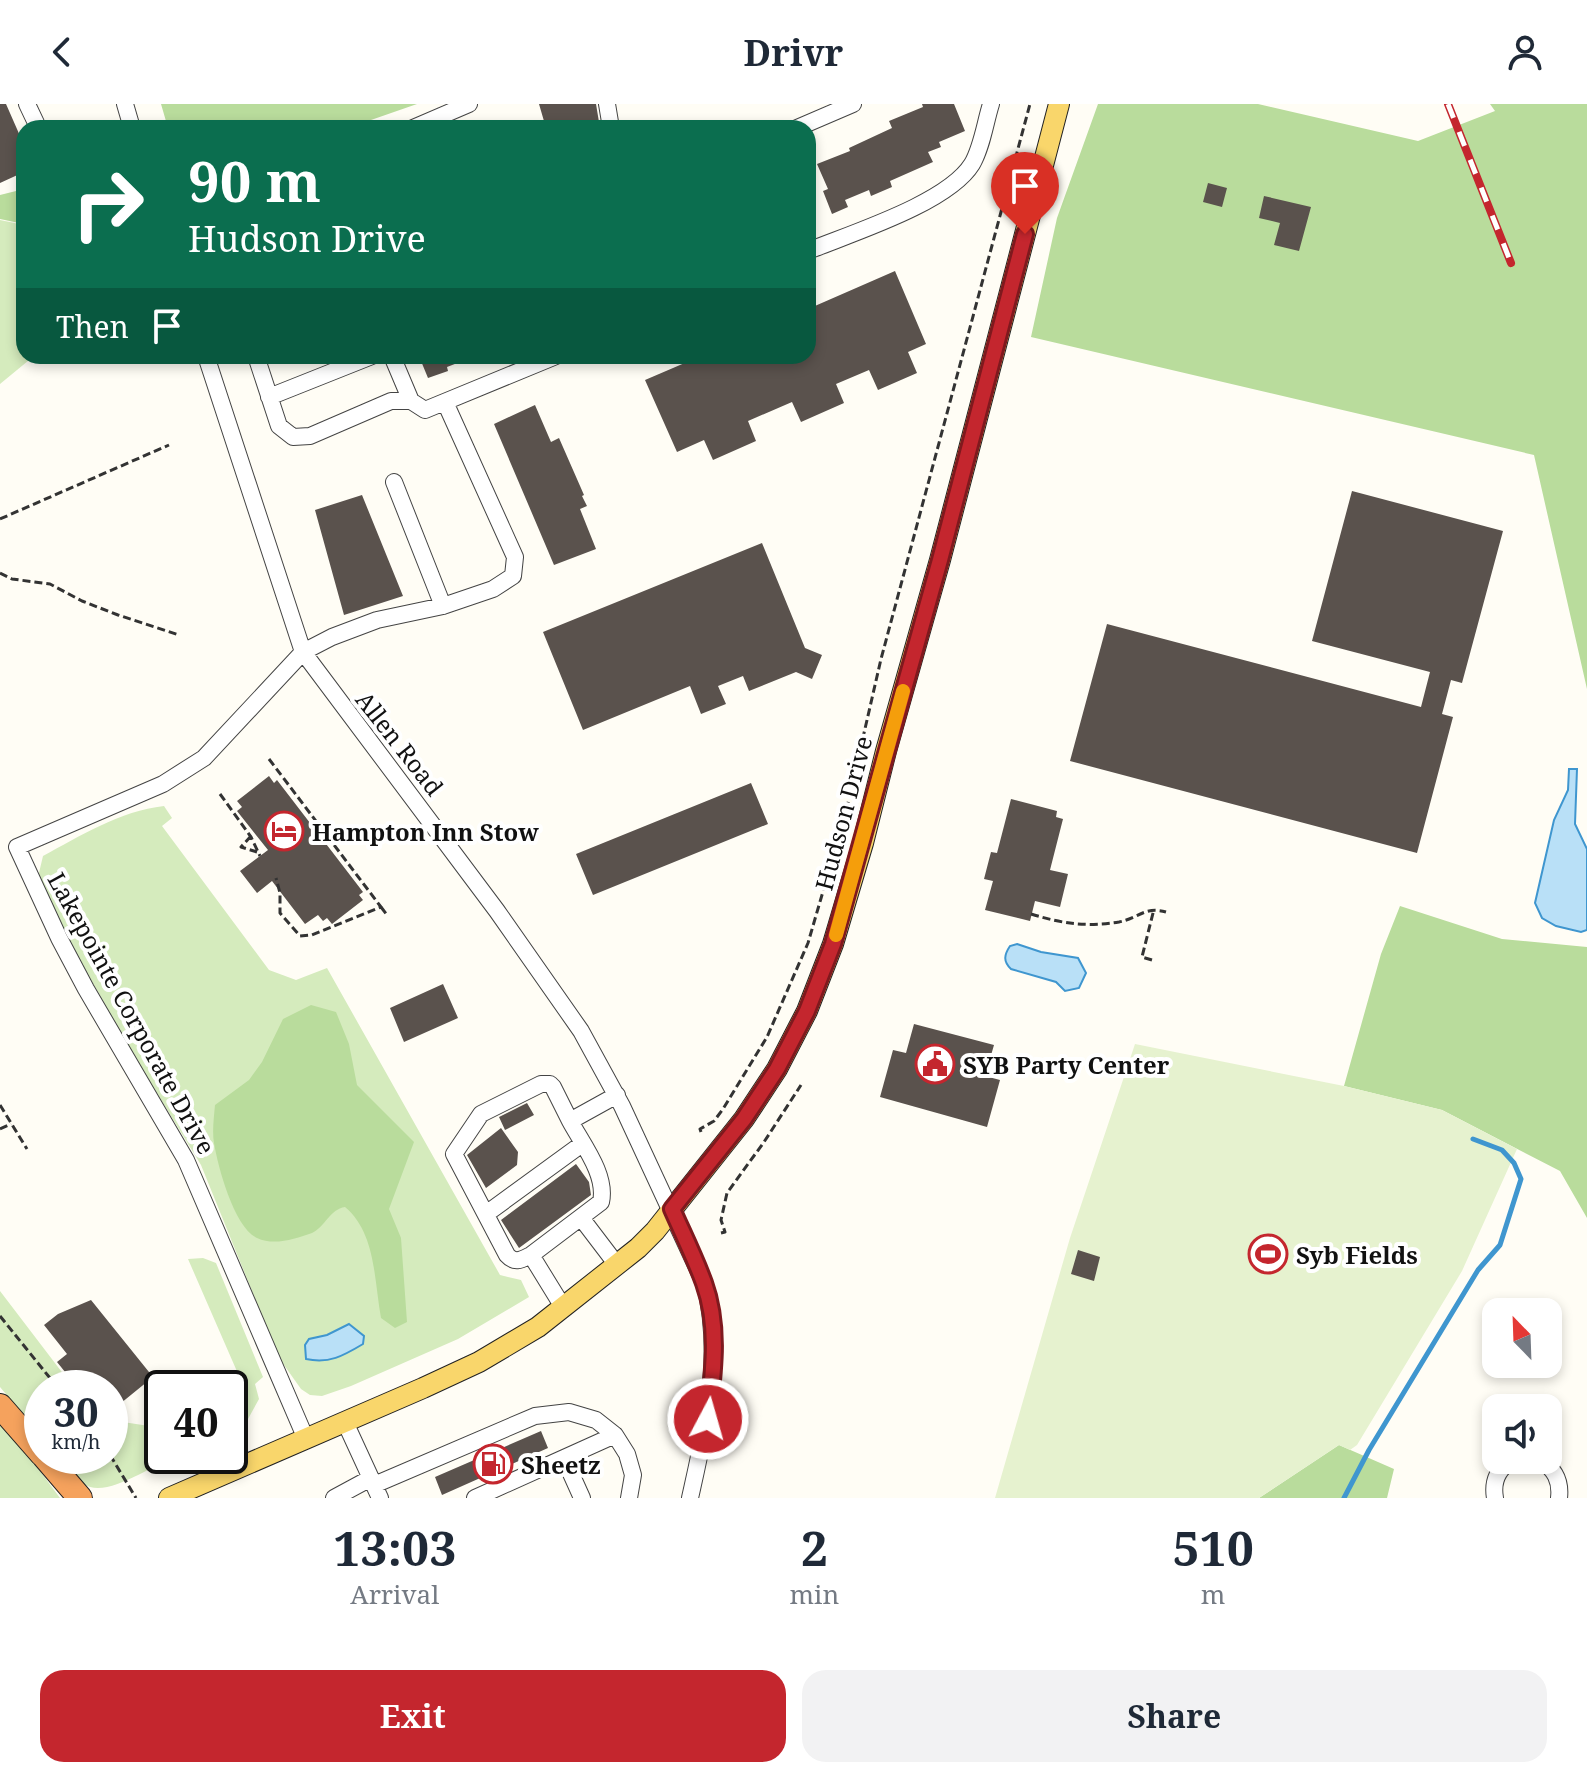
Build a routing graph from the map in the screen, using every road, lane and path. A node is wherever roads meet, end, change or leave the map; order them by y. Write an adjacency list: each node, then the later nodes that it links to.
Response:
1 (469, 104): 6 (street)
2 (853, 104): 7 (street)
3 (991, 104): 8 (street)
4 (1030, 104): 40 (path)
5 (1059, 104): 43 (main road, Hudson Drive)
6 (432, 120)
7 (816, 120)
8 (816, 243)
9 (209, 364): 23 (street, Allen Road)
10 (259, 364): 14 (street)
11 (352, 364): 14 (street)
12 (395, 364): 15 (street)
13 (537, 364): 16 (street)
14 (269, 397): 15 (street)
15 (411, 401): 16 (street)
16 (445, 402): 21 (street)
17 (169, 445): 19 (path)
18 (394, 482): 21 (street)
19 (0, 519)
20 (0, 573): 22 (path)
21 (443, 606): 23 (street)
22 (179, 635)
23 (303, 652): 35 (street, Allen Road); 56 (street, Lakepointe Corporate Drive)
24 (269, 759): 28 (path)
25 (220, 794): 26 (path)
26 (251, 836): 26 (path)
27 (276, 878): 28 (path)
28 (381, 907): 32 (path)
29 (1154, 909): 30 (path); 31 (path); 33 (path)
30 (1166, 912)
31 (1031, 914)
32 (387, 915)
33 (1152, 960)
34 (801, 1085): 46 (path)
35 (617, 1095): 37 (street); 43 (street, Allen Road)
36 (0, 1105): 38 (path)
37 (570, 1121): 41 (street); 44 (street)
38 (12, 1124): 39 (path); 42 (path)
39 (0, 1129)
40 (701, 1132)
41 (582, 1144): 44 (street); 45 (street)
42 (27, 1149)
43 (672, 1209): 48 (main road, Hudson Drive); 70 (street)
44 (486, 1214): 47 (street)
45 (582, 1219): 47 (street); 48 (street)
46 (721, 1233)
47 (531, 1255): 49 (street)
48 (617, 1265): 49 (main road, Hudson Drive)
49 (563, 1307): 53 (main road, Hudson Drive)
50 (0, 1316): 51 (path)
51 (44, 1370)
52 (0, 1406): 54 (highway)
53 (345, 1422): 56 (main road, Hudson Drive); 62 (street)
54 (24, 1433)
55 (615, 1435): 57 (street); 62 (street); 69 (street)
56 (306, 1439): 65 (main road, Hudson Drive)
57 (564, 1458): 67 (street); 68 (street)
58 (59, 1474): 63 (highway)
59 (121, 1474): 64 (path)
60 (1499, 1474): 71 (street)
61 (1556, 1474): 72 (street)
62 (375, 1487): 66 (street)
63 (80, 1498)
64 (136, 1498)
65 (169, 1498)
66 (334, 1498)
67 (475, 1498)
68 (582, 1498)
69 (629, 1498)
70 (690, 1498)
71 (1495, 1498)
72 (1559, 1498)

